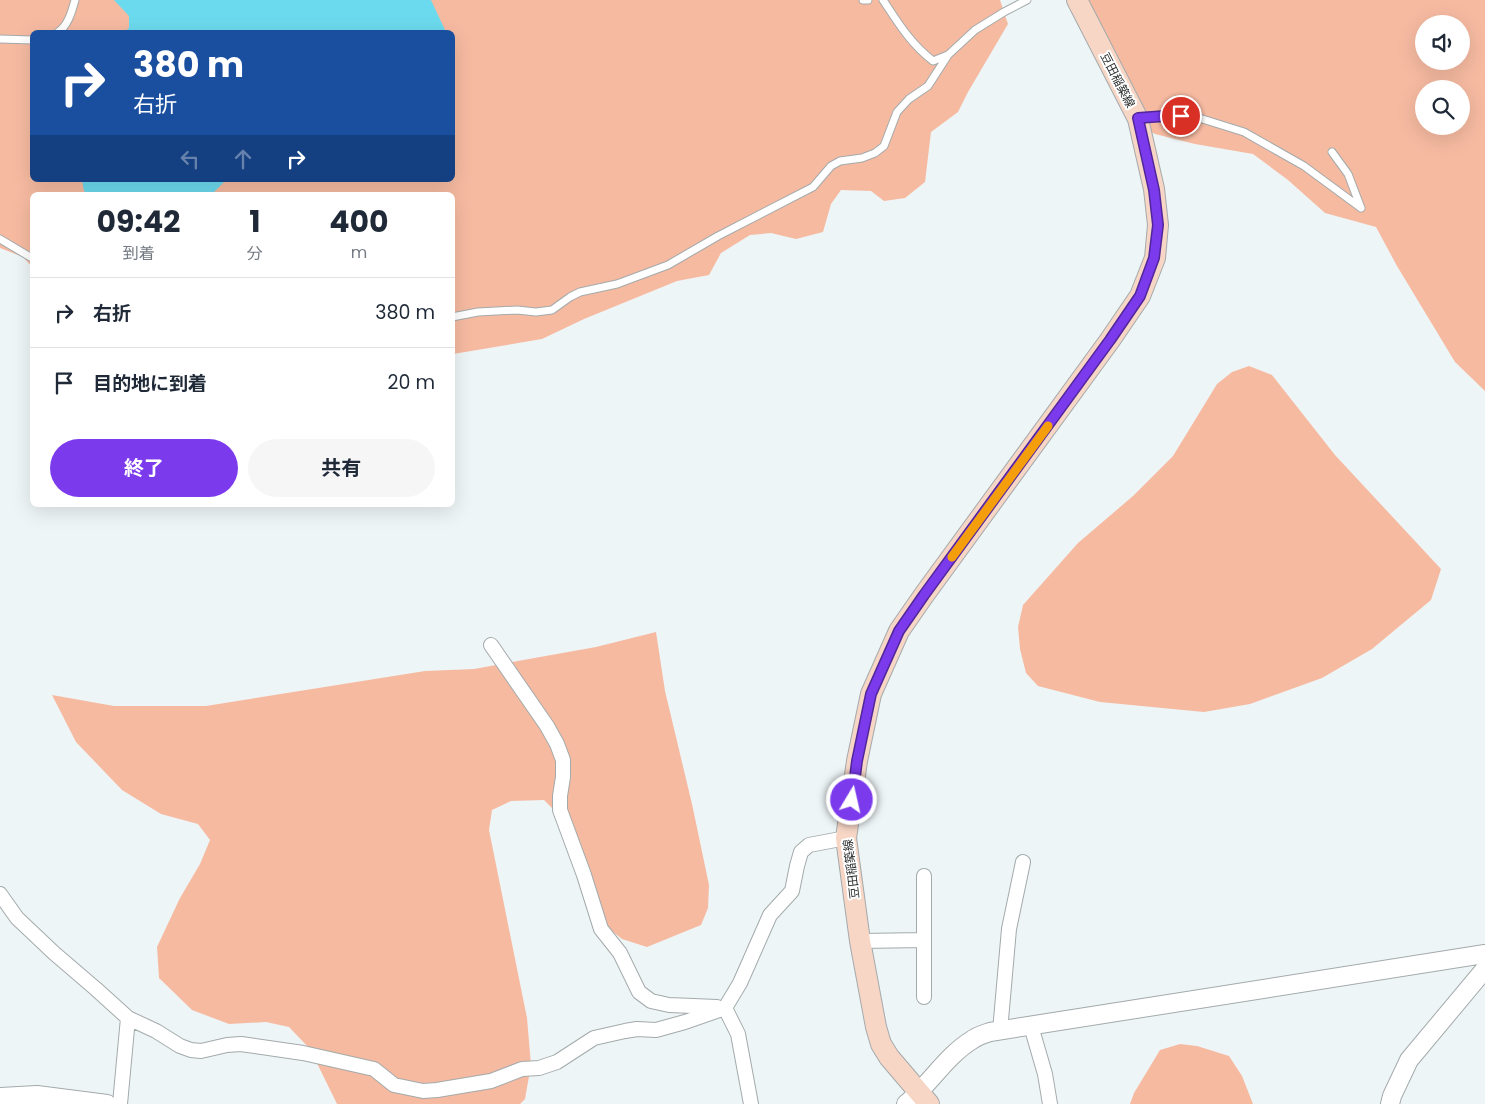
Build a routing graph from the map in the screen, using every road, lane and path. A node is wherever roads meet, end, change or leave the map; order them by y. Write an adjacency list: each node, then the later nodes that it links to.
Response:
1 (75, 0): 7 (lane)
2 (862, 0): 3 (lane)
3 (868, 0)
4 (883, 0): 10 (lane)
5 (1027, 0): 10 (lane)
6 (1077, 0): 11 (main road, 豆田稲築線)
7 (61, 30)
8 (0, 38): 9 (lane)
9 (30, 40)
10 (948, 55): 15 (lane)
11 (1138, 118): 12 (lane); 17 (main road, 豆田稲築線)
12 (1332, 152)
13 (0, 239): 14 (lane)
14 (30, 257)
15 (455, 316)
16 (491, 645): 26 (street)
17 (846, 838): 22 (main road, 豆田稲築線); 26 (street)
18 (1023, 862): 29 (street)
19 (924, 876): 21 (street)
20 (0, 894): 27 (street)
21 (924, 940): 22 (street); 25 (street)
22 (860, 941): 31 (main road, 豆田稲築線)
23 (1485, 954): 28 (street)
24 (1485, 969): 36 (street)
25 (924, 997)
26 (725, 1008): 27 (street); 34 (street)
27 (128, 1018): 33 (street)
28 (1031, 1026): 29 (street); 35 (street)
29 (1000, 1030): 31 (street)
30 (0, 1097): 32 (street)
31 (918, 1101)
32 (107, 1104)
33 (120, 1104)
34 (751, 1104)
35 (1050, 1104)
36 (1390, 1104)

